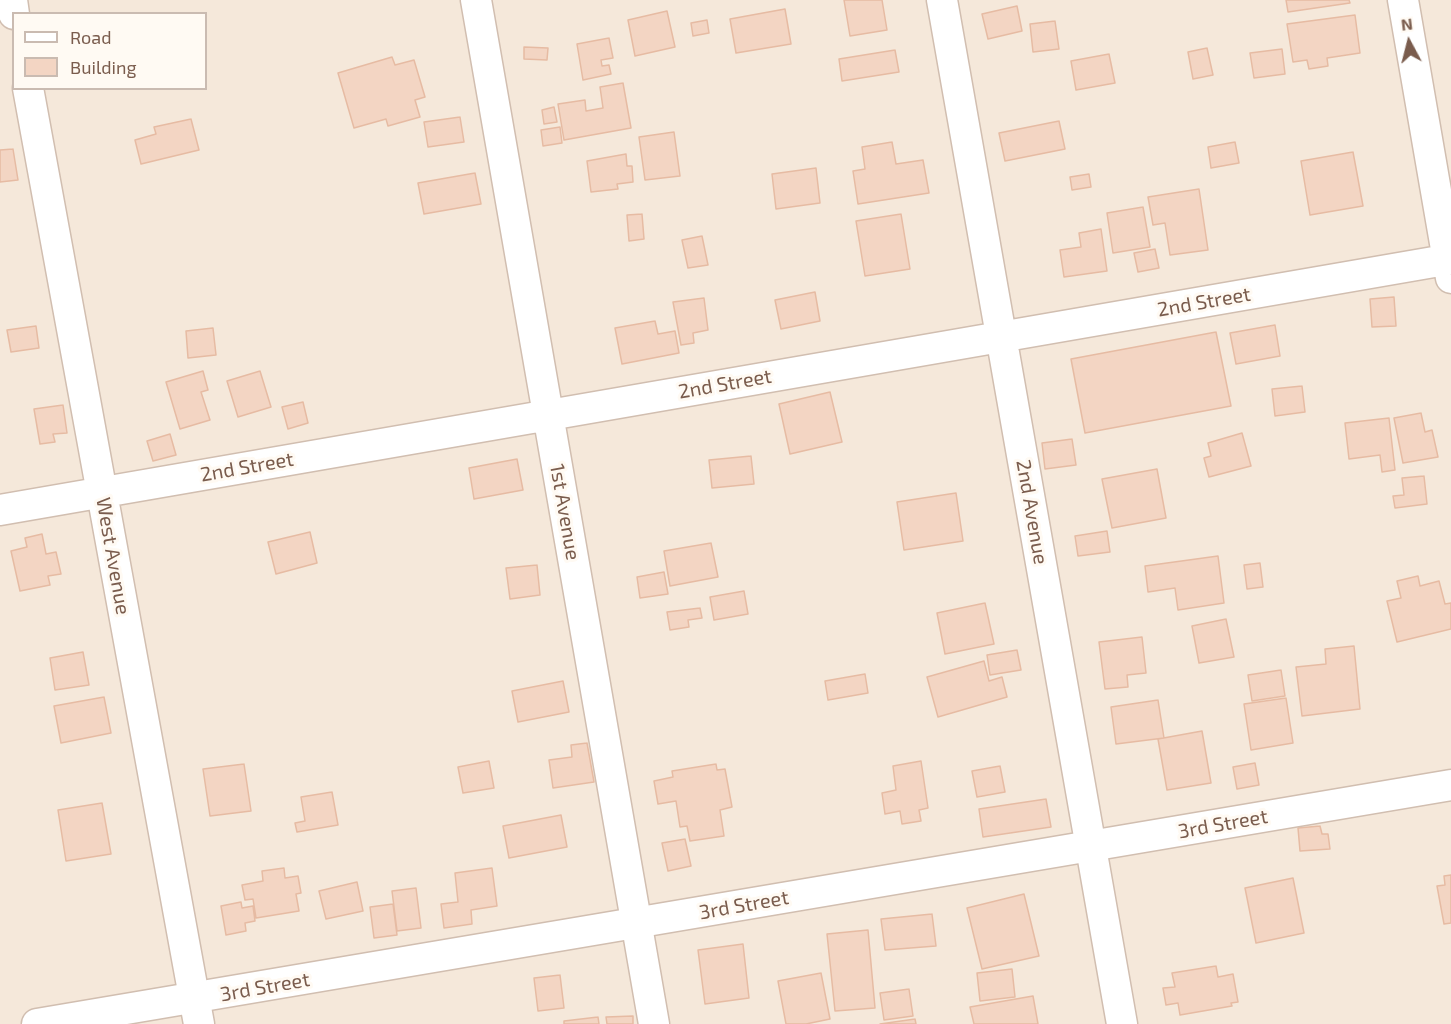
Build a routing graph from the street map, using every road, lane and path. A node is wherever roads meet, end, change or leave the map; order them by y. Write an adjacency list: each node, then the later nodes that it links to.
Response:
1 (476, 0): 7 (street, 1st Avenue)
2 (942, 0): 6 (street, 2nd Avenue)
3 (1403, 0): 5 (street)
4 (28, 90): 8 (street, West Avenue)
5 (1450, 266): 6 (street, 2nd Street)
6 (1001, 337): 7 (street, 2nd Street); 11 (street, 2nd Avenue)
7 (548, 415): 8 (street, 2nd Street); 12 (street, 1st Avenue)
8 (102, 492): 9 (street, 2nd Street); 13 (street, West Avenue)
9 (0, 510)
10 (1451, 785): 11 (street, 3rd Street)
11 (1091, 846): 12 (street, 3rd Street); 16 (street, 2nd Avenue)
12 (636, 924): 13 (street, 3rd Street); 15 (street, 1st Avenue)
13 (196, 1011): 14 (street, 3rd Street)
14 (37, 1024)
15 (654, 1024)
16 (1122, 1024)

